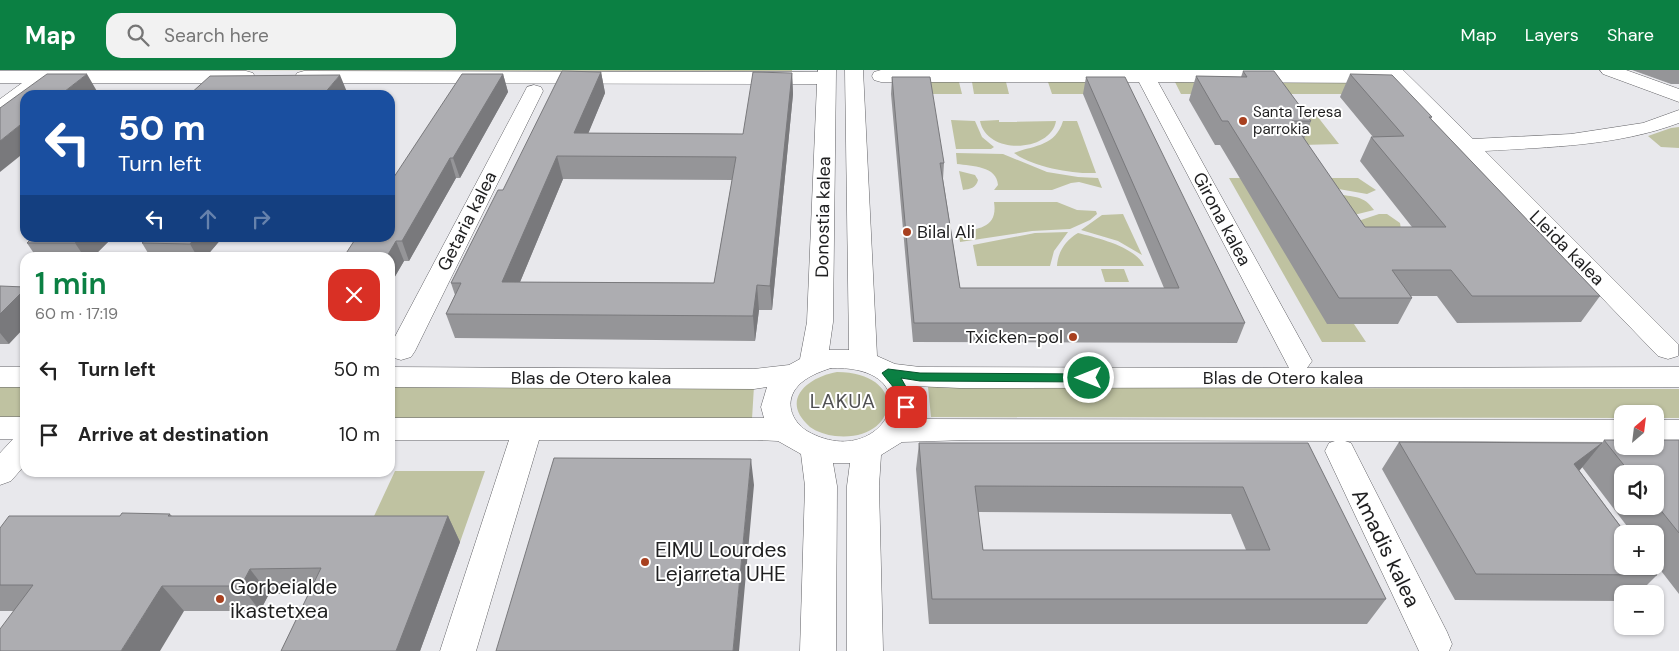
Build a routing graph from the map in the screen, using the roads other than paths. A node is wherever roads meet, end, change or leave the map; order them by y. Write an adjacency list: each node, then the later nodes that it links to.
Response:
1 (854, 70): 21 (street, Donostia kalea)
2 (1609, 70): 14 (street)
3 (46, 73): 7 (street); 8 (street); 12 (street)
4 (1396, 73): 11 (street); 17 (street, Lleida kalea)
5 (826, 74): 9 (street); 22 (street, Donostia kalea)
6 (882, 76): 11 (street)
7 (0, 77)
8 (266, 77)
9 (286, 77)
10 (540, 78): 19 (street, Getaria kalea)
11 (1146, 78): 20 (street, Girona kalea)
12 (24, 90)
13 (20, 93): 15 (street)
14 (1679, 96)
15 (0, 108)
16 (1679, 116): 17 (street)
17 (1466, 146): 18 (street, Lleida kalea)
18 (1668, 350)
19 (401, 351)
20 (1298, 361)
21 (875, 367): 22 (street); 26 (street, Blas de Otero kalea); 32 (street)
22 (802, 368): 25 (street, Blas de Otero kalea); 31 (street)
23 (0, 377): 24 (street)
24 (20, 377)
25 (395, 377)
26 (1679, 377)
27 (0, 428): 28 (street)
28 (20, 428)
29 (395, 429): 30 (street)
30 (527, 429): 31 (street); 42 (street)
31 (786, 431): 36 (street)
32 (896, 431): 33 (street); 37 (street)
33 (1614, 431)
34 (1664, 431): 35 (street)
35 (1679, 431)
36 (816, 448): 37 (street); 43 (street)
37 (867, 448): 44 (street)
38 (20, 451): 40 (street)
39 (1340, 451): 41 (street, Amadis kalea)
40 (0, 473)
41 (1434, 644)
42 (458, 651)
43 (818, 651)
44 (866, 651)

